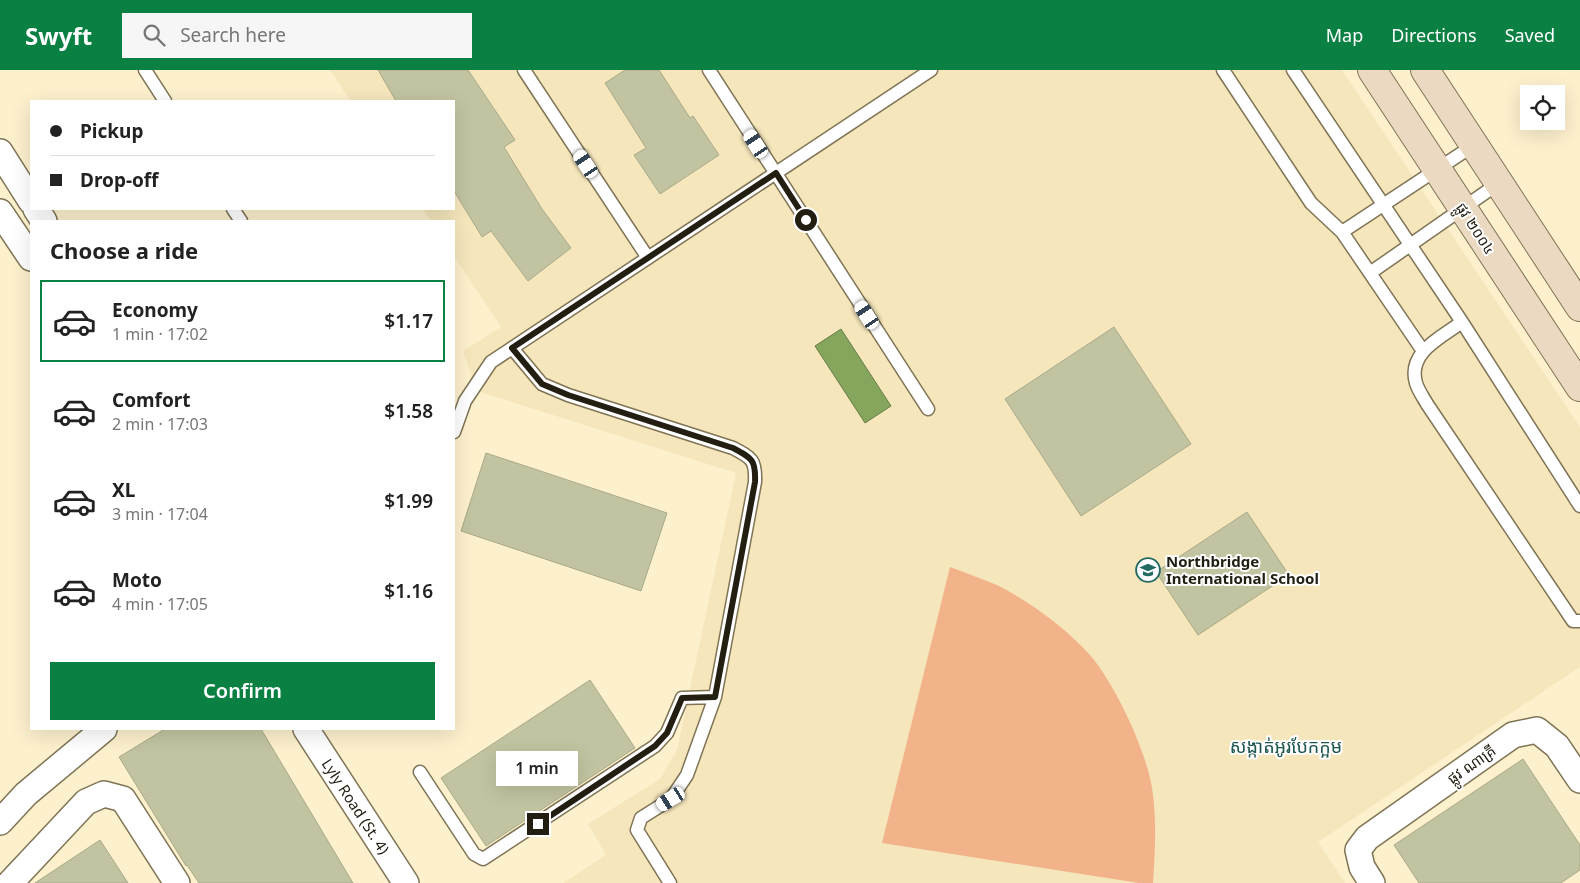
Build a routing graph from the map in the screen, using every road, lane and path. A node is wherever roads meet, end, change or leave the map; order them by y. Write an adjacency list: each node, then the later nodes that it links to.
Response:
1 (145, 70): 9 (lane)
2 (524, 70): 22 (lane)
3 (709, 70): 13 (lane)
4 (931, 70): 13 (lane)
5 (1223, 70): 19 (lane)
6 (1293, 70): 16 (lane)
7 (1372, 70): 12 (main road, ផ្លូវ ២០០៤)
8 (1425, 70): 10 (main road)
9 (164, 100)
10 (1474, 145): 12 (lane); 14 (main road)
11 (0, 152): 15 (street)
12 (1438, 169): 16 (lane); 17 (main road, ផ្លូវ ២០០៤)
13 (776, 173): 22 (lane); 29 (lane)
14 (1499, 183): 17 (lane); 24 (main road)
15 (30, 199)
16 (1383, 205): 19 (lane); 20 (lane)
17 (1463, 208): 20 (lane); 28 (main road, ផ្លូវ ២០០៤)
18 (0, 212): 21 (street)
19 (1342, 232): 23 (lane)
20 (1410, 245): 23 (lane); 25 (lane)
21 (30, 257)
22 (648, 258): 26 (lane)
23 (1370, 273): 27 (lane)
24 (1580, 306)
25 (1462, 322): 27 (lane); 31 (lane)
26 (512, 348): 30 (lane); 33 (lane)
27 (1423, 351): 32 (lane)
28 (1580, 387)
29 (928, 409)
30 (455, 429)
31 (1580, 506)
32 (1580, 621)
33 (715, 697): 36 (lane); 42 (lane)
34 (103, 730): 38 (street)
35 (307, 730): 41 (street, Lyly Road (St. 4))
36 (420, 772)
37 (1580, 780): 43 (street, ផ្លូវ ណាគ្រី)
38 (0, 822)
39 (10, 883): 40 (street)
40 (177, 883)
41 (406, 883)
42 (670, 883)
43 (1372, 883)

